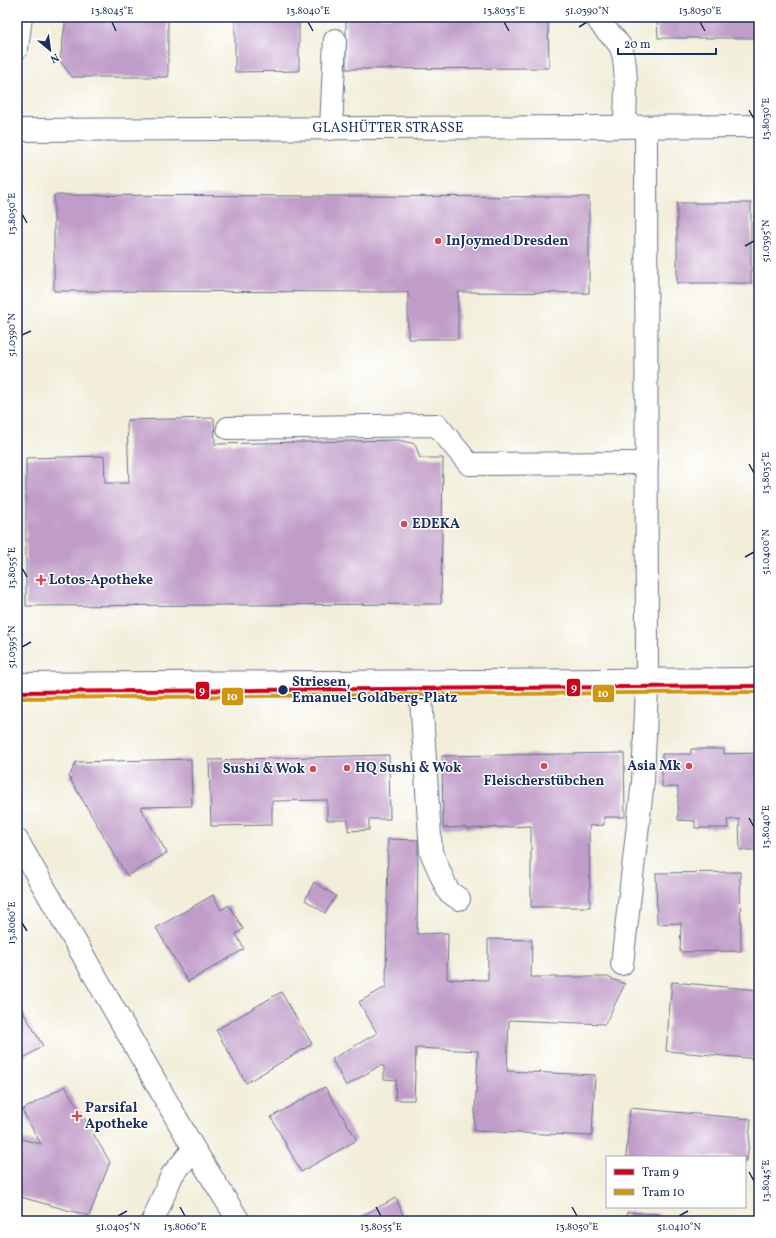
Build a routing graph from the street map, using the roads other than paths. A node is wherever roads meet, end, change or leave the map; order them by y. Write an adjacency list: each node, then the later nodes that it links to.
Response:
1 (21, 17): 4 (main road)
2 (596, 17): 6 (main road)
3 (335, 40): 8 (main road)
4 (17, 48)
5 (759, 126): 7 (main road, GLASHÜTTER STRASSE)
6 (625, 127): 7 (main road, GLASHÜTTER STRASSE); 8 (main road, GLASHÜTTER STRASSE)
7 (646, 127): 11 (main road)
8 (331, 129): 9 (main road, GLASHÜTTER STRASSE)
9 (17, 130)
10 (228, 428): 11 (main road)
11 (647, 463): 13 (main road)
12 (759, 679): 13 (main road)
13 (647, 680): 14 (main road); 18 (main road)
14 (420, 682): 15 (main road); 17 (main road)
15 (17, 684)
16 (17, 840): 19 (main road)
17 (459, 899)
18 (622, 964)
19 (194, 1149): 20 (main road); 21 (main road)
20 (153, 1221)
21 (239, 1221)

